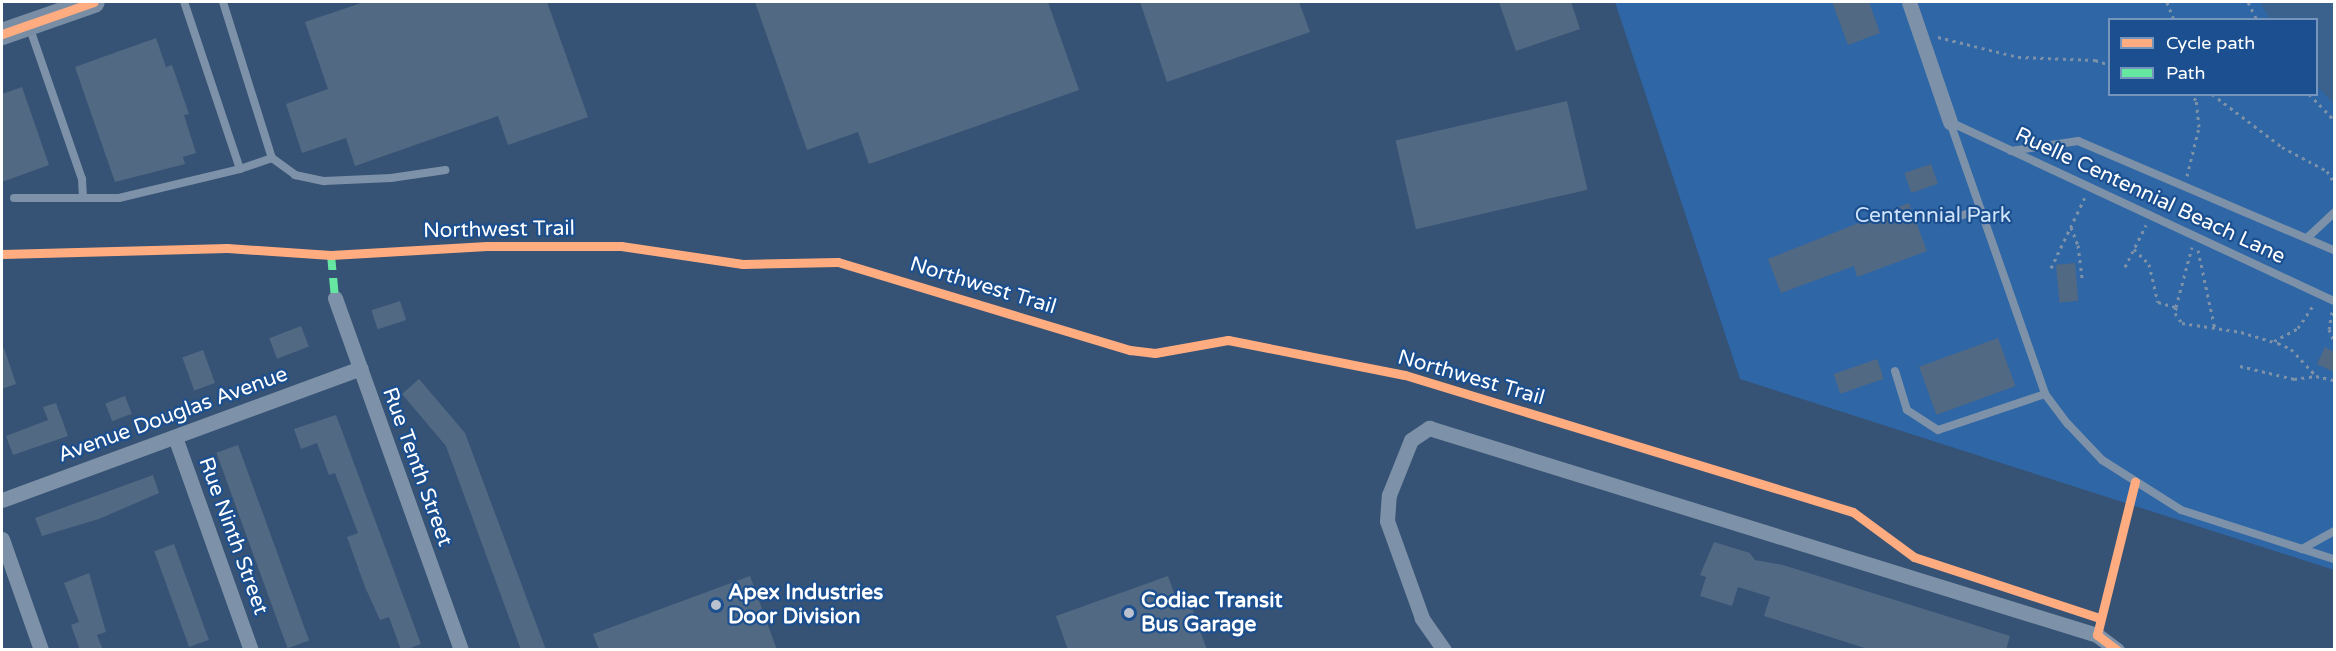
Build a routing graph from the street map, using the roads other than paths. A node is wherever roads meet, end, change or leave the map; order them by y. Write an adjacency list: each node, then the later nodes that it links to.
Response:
1 (94, 2): 5 (main road)
2 (184, 2): 11 (lane)
3 (223, 2): 10 (lane)
4 (1910, 2): 8 (street)
5 (71, 5): 6 (main road)
6 (29, 24): 7 (main road); 14 (lane)
7 (2, 34)
8 (1950, 122): 9 (lane, Ruelle Centennial Beach Lane); 15 (lane)
9 (2011, 151): 18 (lane); 21 (lane, Ruelle Centennial Beach Lane)
10 (272, 159): 11 (lane); 12 (lane)
11 (240, 169): 14 (lane)
12 (445, 170)
13 (14, 198): 14 (lane)
14 (83, 198)
15 (1981, 209): 17 (lane); 24 (lane)
16 (2334, 213): 18 (lane, Ruelle Centennial Beach Lane)
17 (1957, 217)
18 (2307, 238): 19 (lane)
19 (2334, 250)
20 (335, 298): 22 (street, Rue Tenth Street)
21 (2334, 301)
22 (360, 368): 25 (street, Avenue Douglas Avenue); 33 (street, Rue Tenth Street)
23 (1895, 371): 24 (lane)
24 (2045, 394): 29 (lane)
25 (175, 436): 26 (street, Avenue Douglas Avenue); 32 (street, Rue Ninth Street)
26 (2, 500)
27 (2334, 531): 29 (lane)
28 (2, 539): 31 (street)
29 (2302, 549): 30 (lane)
30 (2334, 559)
31 (41, 650)
32 (251, 650)
33 (461, 650)
34 (1444, 650): 35 (street)
35 (2117, 650)

